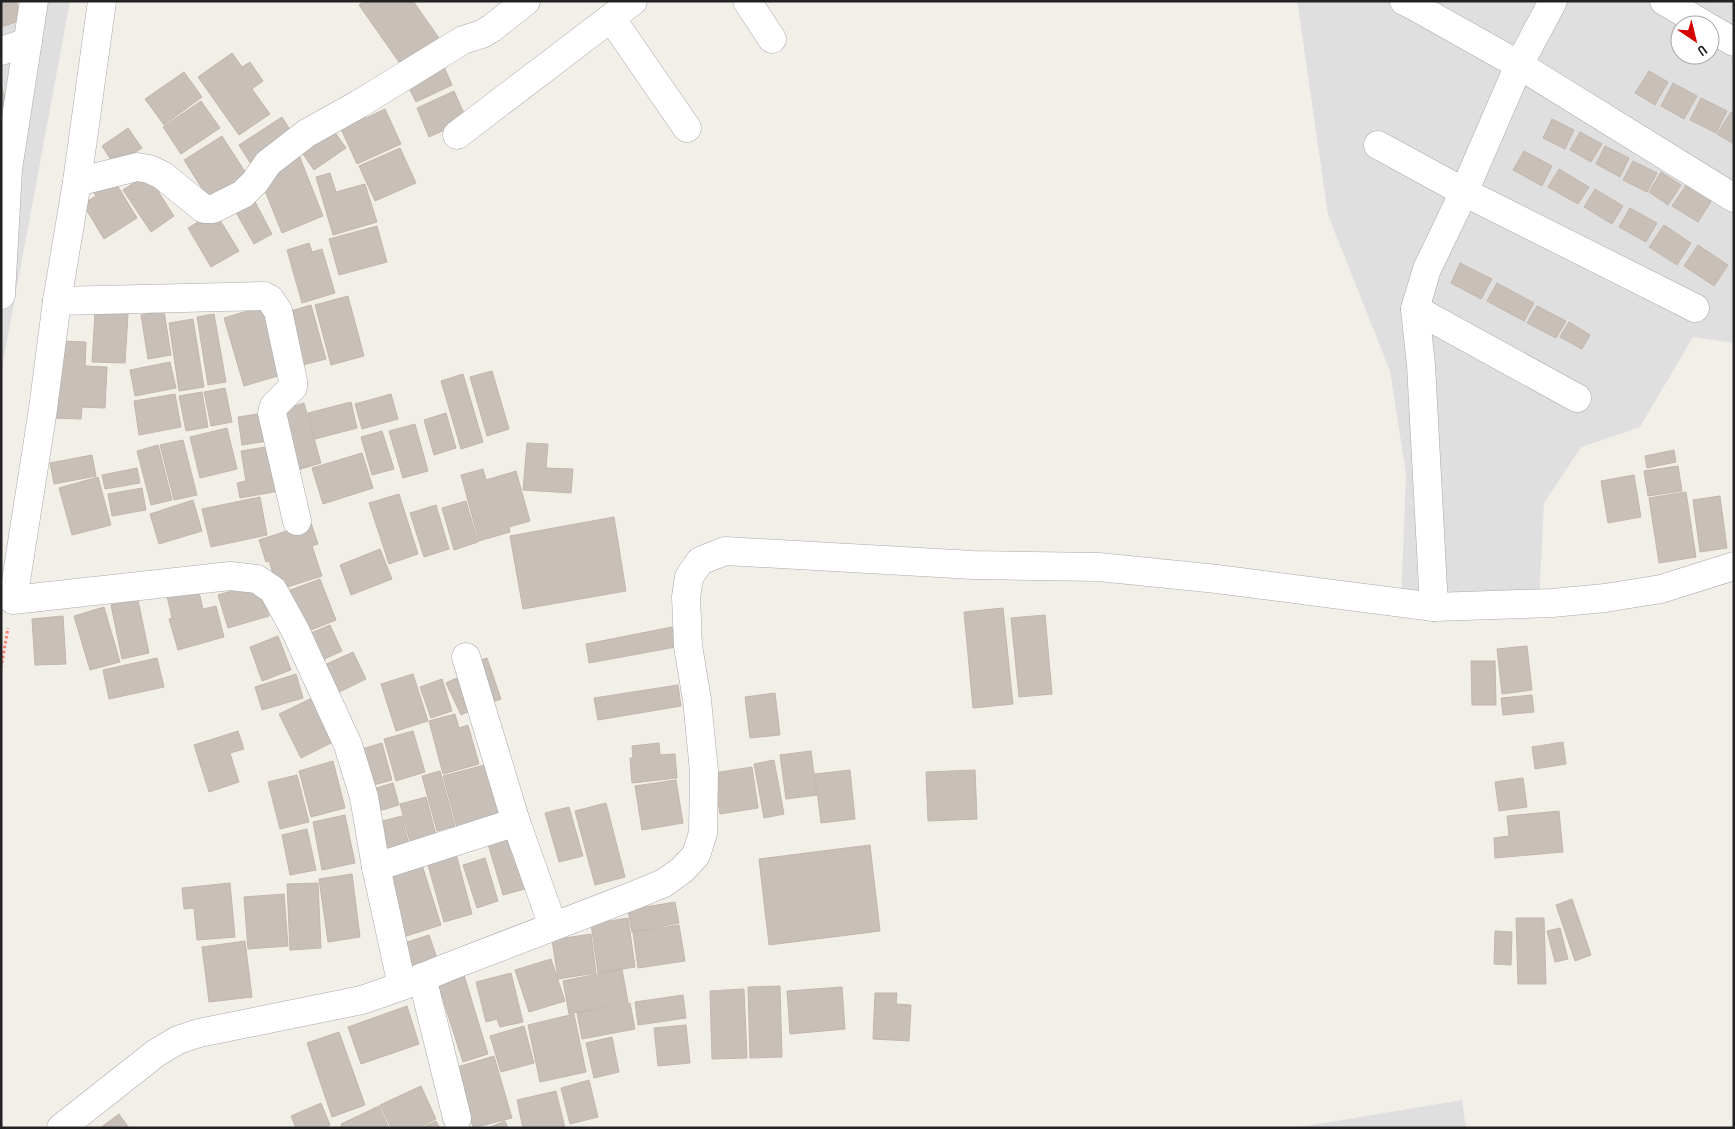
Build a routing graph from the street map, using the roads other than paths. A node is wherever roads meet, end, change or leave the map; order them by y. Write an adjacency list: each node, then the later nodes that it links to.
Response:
1 (34, 1): 13 (street)
2 (102, 1): 21 (street)
3 (526, 1): 21 (street)
4 (633, 1): 10 (street)
5 (746, 1): 12 (street)
6 (1553, 1): 16 (street)
7 (1664, 1): 9 (street)
8 (1413, 3): 16 (street)
9 (1688, 15)
10 (611, 18): 17 (street); 18 (street)
11 (1720, 34): 14 (street)
12 (772, 39)
13 (28, 42): 15 (street); 20 (street)
14 (1734, 42)
15 (1, 51)
16 (1519, 65): 22 (street); 23 (street)
17 (688, 128)
18 (457, 135)
19 (1378, 144): 22 (street)
20 (5, 170): 24 (street)
21 (77, 182): 25 (street)
22 (1464, 192): 26 (street); 27 (street)
23 (1734, 198)
24 (1, 295)
25 (57, 301): 29 (street); 34 (street)
26 (1415, 308): 28 (street); 31 (street)
27 (1695, 308)
28 (1577, 398)
29 (297, 521)
30 (1734, 566): 31 (street)
31 (1434, 607): 35 (street)
32 (466, 657): 33 (street)
33 (516, 822): 34 (street); 35 (street)
34 (376, 867): 36 (street)
35 (553, 926): 36 (street)
36 (412, 982): 37 (street); 38 (street)
37 (457, 1118)
38 (61, 1128)

